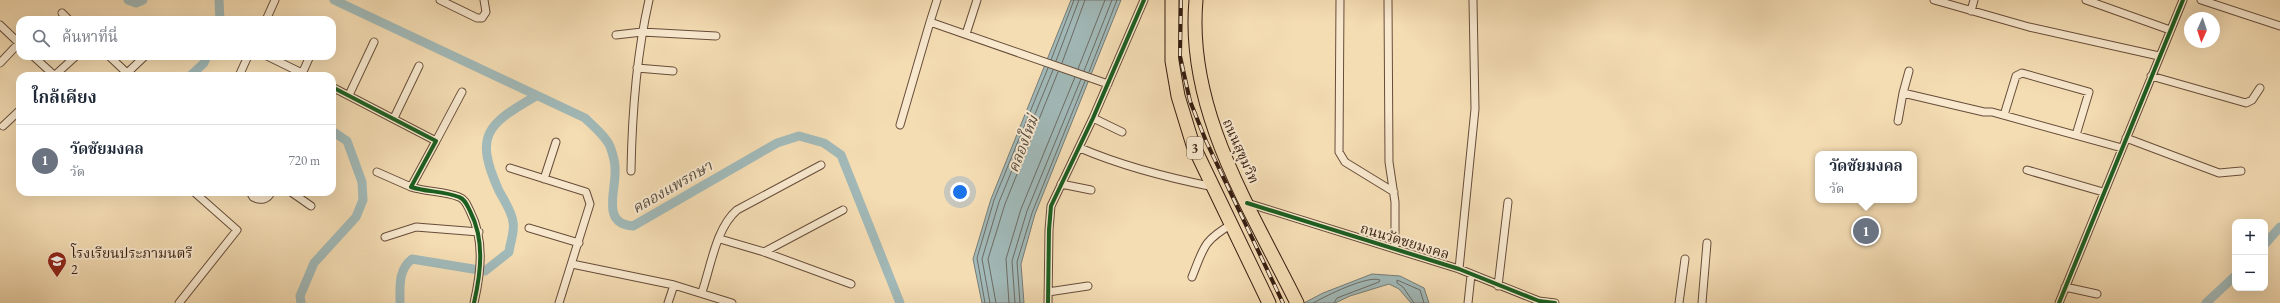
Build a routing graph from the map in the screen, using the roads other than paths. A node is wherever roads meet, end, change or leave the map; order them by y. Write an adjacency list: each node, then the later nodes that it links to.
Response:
1 (275, 0): 21 (street)
2 (440, 0): 3 (street)
3 (484, 0)
4 (649, 0): 26 (street)
5 (937, 0): 22 (street)
6 (977, 0): 27 (street)
7 (1144, 0): 54 (street)
8 (1172, 0): 82 (highway, 3)
9 (1196, 0): 92 (highway, ถนนสุขุมวิท / 3)
10 (1340, 0): 85 (street)
11 (1388, 0): 85 (street)
12 (1473, 0): 106 (street)
13 (1934, 0): 18 (street)
14 (1974, 0): 18 (street)
15 (2086, 0): 25 (street)
16 (2182, 0): 25 (street)
17 (2201, 0): 24 (street)
18 (1971, 11): 33 (street)
19 (62, 13): 20 (street)
20 (65, 16)
21 (268, 16)
22 (930, 22): 27 (street); 65 (street)
23 (0, 25): 30 (street)
24 (2280, 26)
25 (2170, 30): 33 (street)
26 (642, 32): 28 (street); 29 (street); 43 (street)
27 (966, 34): 54 (street)
28 (616, 35)
29 (716, 36)
30 (16, 41)
31 (374, 42): 59 (street)
32 (16, 47): 41 (street)
33 (2160, 56): 53 (street)
34 (37, 60): 46 (street)
35 (72, 60): 47 (street)
36 (113, 60): 48 (street)
37 (140, 60): 49 (street)
38 (246, 60): 50 (street)
39 (275, 60): 51 (street)
40 (309, 60): 52 (street)
41 (0, 63)
42 (419, 66): 62 (street)
43 (638, 68): 44 (street); 77 (street)
44 (673, 71)
45 (1909, 71): 58 (street)
46 (51, 72)
47 (59, 72)
48 (124, 72)
49 (128, 72)
50 (241, 72)
51 (297, 72)
52 (304, 72)
53 (2151, 76): 55 (street); 69 (street)
54 (1108, 84): 63 (street)
55 (2260, 88)
56 (336, 89): 59 (street)
57 (462, 92): 70 (street)
58 (1903, 93): 61 (street); 64 (street)
59 (349, 95): 62 (street)
60 (16, 114): 66 (street)
61 (2004, 115): 68 (street); 68 (street)
62 (394, 118): 70 (street)
63 (1093, 118): 67 (street); 72 (street)
64 (1898, 121)
65 (900, 125)
66 (3, 126)
67 (1122, 132)
68 (2076, 135): 73 (street)
69 (2126, 138): 73 (street); 78 (street)
70 (436, 141): 83 (street)
71 (556, 142): 80 (street)
72 (1080, 148): 81 (street); 82 (street)
73 (2122, 148): 86 (street)
74 (821, 165): 99 (street)
75 (510, 168): 80 (street)
76 (2028, 170): 86 (street)
77 (630, 171)
78 (2241, 171)
79 (377, 172): 83 (street)
80 (544, 179): 100 (street)
81 (1061, 184): 84 (street); 115 (street)
82 (1214, 187): 95 (highway, 3)
83 (411, 188): 97 (street)
84 (1091, 190)
85 (1394, 192): 102 (street)
86 (2103, 192): 113 (street)
87 (199, 196): 118 (street)
88 (252, 196): 89 (street)
89 (268, 196)
90 (297, 196): 93 (street)
91 (1508, 202): 112 (street)
92 (1247, 203): 102 (street, ถนนวัดชยมงคล); 125 (highway, ถนนสุขุมวิท / 3)
93 (311, 206)
94 (843, 210): 103 (street)
95 (1232, 224): 108 (street); 124 (highway, 3)
96 (529, 228): 100 (street)
97 (479, 232): 98 (street); 119 (street)
98 (385, 237)
99 (720, 239): 103 (street); 114 (street)
100 (579, 243): 105 (street)
101 (1707, 244): 130 (street)
102 (1395, 249): 106 (street, ถนนวัดชยมงคล)
103 (764, 252): 109 (street)
104 (1685, 259): 129 (street)
105 (572, 264): 110 (street); 120 (street)
106 (1459, 269): 107 (street, ถนนวัดชยมงคล)
107 (1471, 275): 112 (street, ถนนวัดชยมงคล); 126 (street)
108 (1192, 277)
109 (851, 284)
110 (674, 285): 114 (street); 121 (street)
111 (1088, 286): 115 (street)
112 (1498, 286): 116 (street, ถนนวัดชยมงคล)
113 (2065, 287): 117 (street); 131 (street)
114 (702, 292): 122 (street)
115 (1048, 292): 123 (street)
116 (1519, 294): 127 (street); 128 (street, ถนนวัดชยมงคล)
117 (2097, 294)
118 (179, 303)
119 (474, 303)
120 (559, 303)
121 (668, 303)
122 (732, 303)
123 (1048, 303)
124 (1269, 303)
125 (1297, 303)
126 (1468, 303)
127 (1518, 303)
128 (1555, 303)
129 (1679, 303)
130 (1702, 303)
131 (2058, 303)

